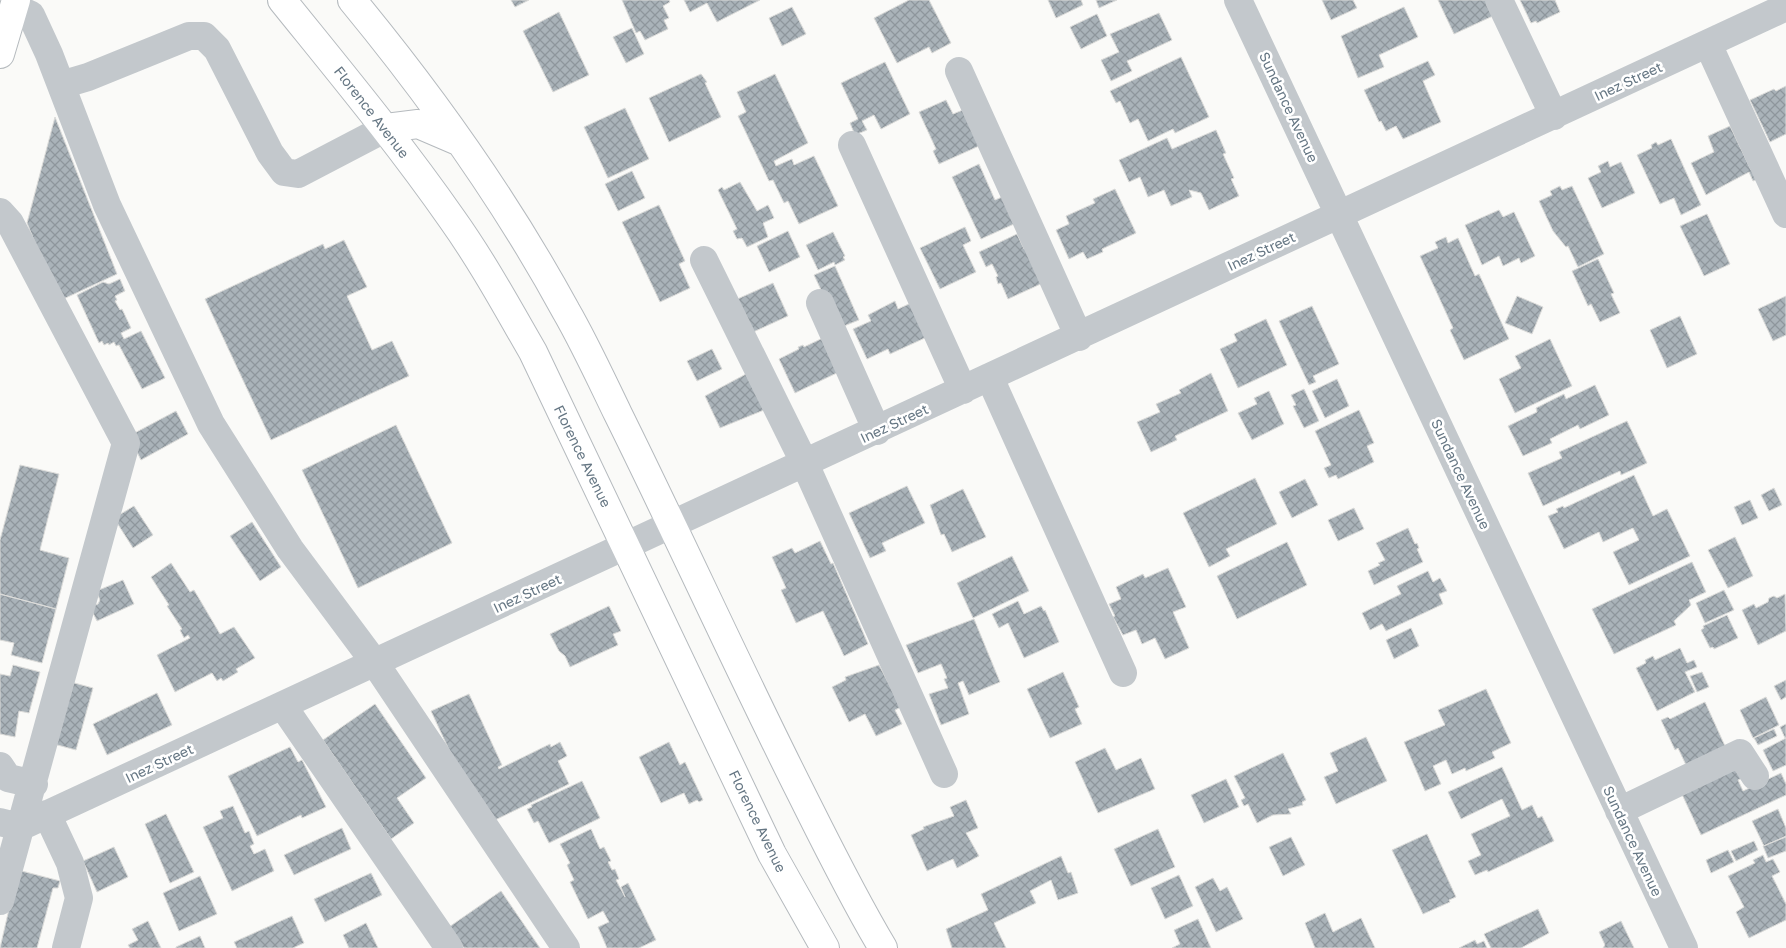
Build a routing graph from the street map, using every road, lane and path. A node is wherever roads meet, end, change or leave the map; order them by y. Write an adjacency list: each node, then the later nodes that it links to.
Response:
1 (282, 0): 12 (main road, Florence Avenue)
2 (352, 0): 13 (main road)
3 (1238, 0): 17 (street, Sundance Avenue)
4 (1499, 0): 11 (street)
5 (15, 4): 8 (main road); 10 (street)
6 (1786, 8): 7 (street, Inez Street)
7 (1708, 44): 11 (street, Inez Street); 16 (street)
8 (0, 54)
9 (959, 71): 20 (street)
10 (61, 85): 12 (street); 27 (street)
11 (1554, 116): 17 (street, Inez Street)
12 (386, 128): 13 (main road); 26 (main road, Florence Avenue)
13 (460, 142): 25 (main road)
14 (852, 145): 22 (street)
15 (0, 212): 33 (street)
16 (1786, 214)
17 (1339, 215): 20 (street, Inez Street); 34 (street, Sundance Avenue)
18 (704, 260): 24 (street)
19 (820, 303): 23 (street)
20 (1079, 337): 21 (street, Inez Street)
21 (990, 378): 22 (street, Inez Street); 28 (street)
22 (963, 390): 23 (street, Inez Street)
23 (877, 431): 24 (street, Inez Street)
24 (805, 464): 25 (street, Inez Street); 31 (street)
25 (673, 525): 26 (street, Inez Street); 42 (main road)
26 (626, 547): 27 (street, Inez Street); 41 (main road, Florence Avenue)
27 (375, 663): 29 (street, Inez Street); 40 (street)
28 (1122, 673)
29 (283, 706): 35 (street, Inez Street); 39 (street)
30 (0, 766): 33 (street)
31 (944, 774)
32 (1755, 776): 34 (street)
33 (34, 784): 36 (street)
34 (1619, 810): 43 (street, Sundance Avenue)
35 (47, 814): 36 (street, Inez Street); 38 (street)
36 (10, 824): 37 (street)
37 (0, 901)
38 (66, 948)
39 (449, 948)
40 (566, 948)
41 (825, 948)
42 (883, 948)
43 (1684, 948)

